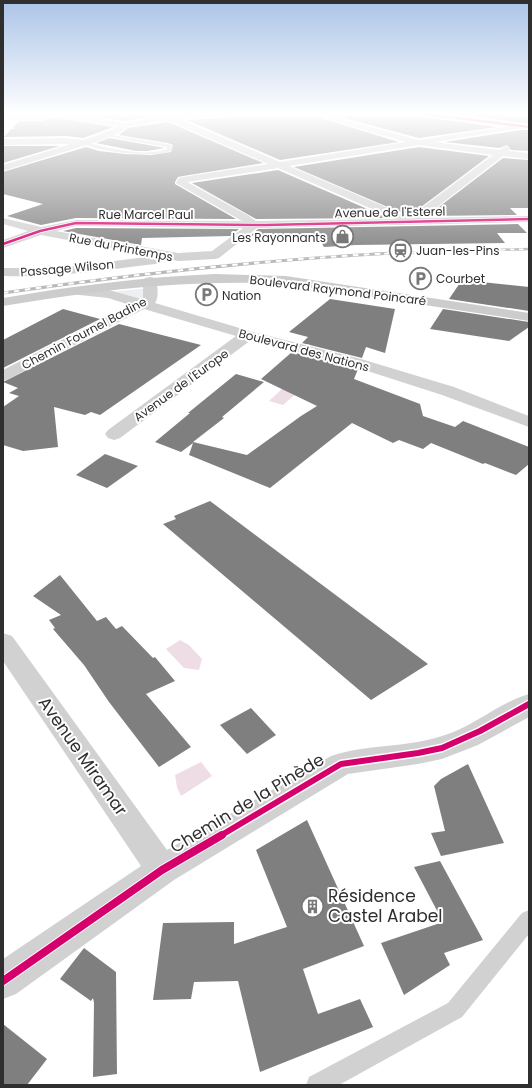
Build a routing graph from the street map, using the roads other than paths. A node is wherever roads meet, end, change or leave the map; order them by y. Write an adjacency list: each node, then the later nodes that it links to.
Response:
1 (17, 164): 6 (main road)
2 (276, 164): 5 (street)
3 (287, 164): 5 (street)
4 (486, 164): 9 (street)
5 (279, 165): 9 (street); 10 (street)
6 (3, 168)
7 (529, 219): 9 (street, Avenue de l'Esterel)
8 (3, 221): 11 (street, Rue du Printemps)
9 (412, 221): 10 (street, Avenue de l'Esterel)
10 (252, 224): 11 (street, Rue Marcel Paul); 13 (street, Rue du Printemps)
11 (40, 231): 12 (street, Rue Marcel Paul); 13 (street, Rue du Printemps)
12 (3, 244)
13 (178, 258): 14 (street, Passage Wilson)
14 (3, 272)
15 (150, 281): 16 (main road, Boulevard Raymond Poincaré); 18 (street, Chemin Fournel Badine); 19 (main road, Boulevard Raymond Poincaré)
16 (75, 291): 17 (main road, Boulevard Raymond Poincaré); 18 (street, Boulevard des Nations)
17 (3, 302)
18 (141, 304): 20 (street, Boulevard des Nations); 21 (street, Chemin Fournel Badine)
19 (529, 317)
20 (248, 335): 22 (street, Boulevard des Nations); 23 (street, Avenue de l'Europe)
21 (3, 376)
22 (529, 422)
23 (114, 434)
24 (3, 642): 26 (street, Avenue Miramar)
25 (529, 704): 26 (street, Chemin de la Pinède)
26 (162, 870): 28 (street, Chemin de la Pinède)
27 (529, 919): 29 (lane)
28 (3, 981)
29 (317, 1085)

